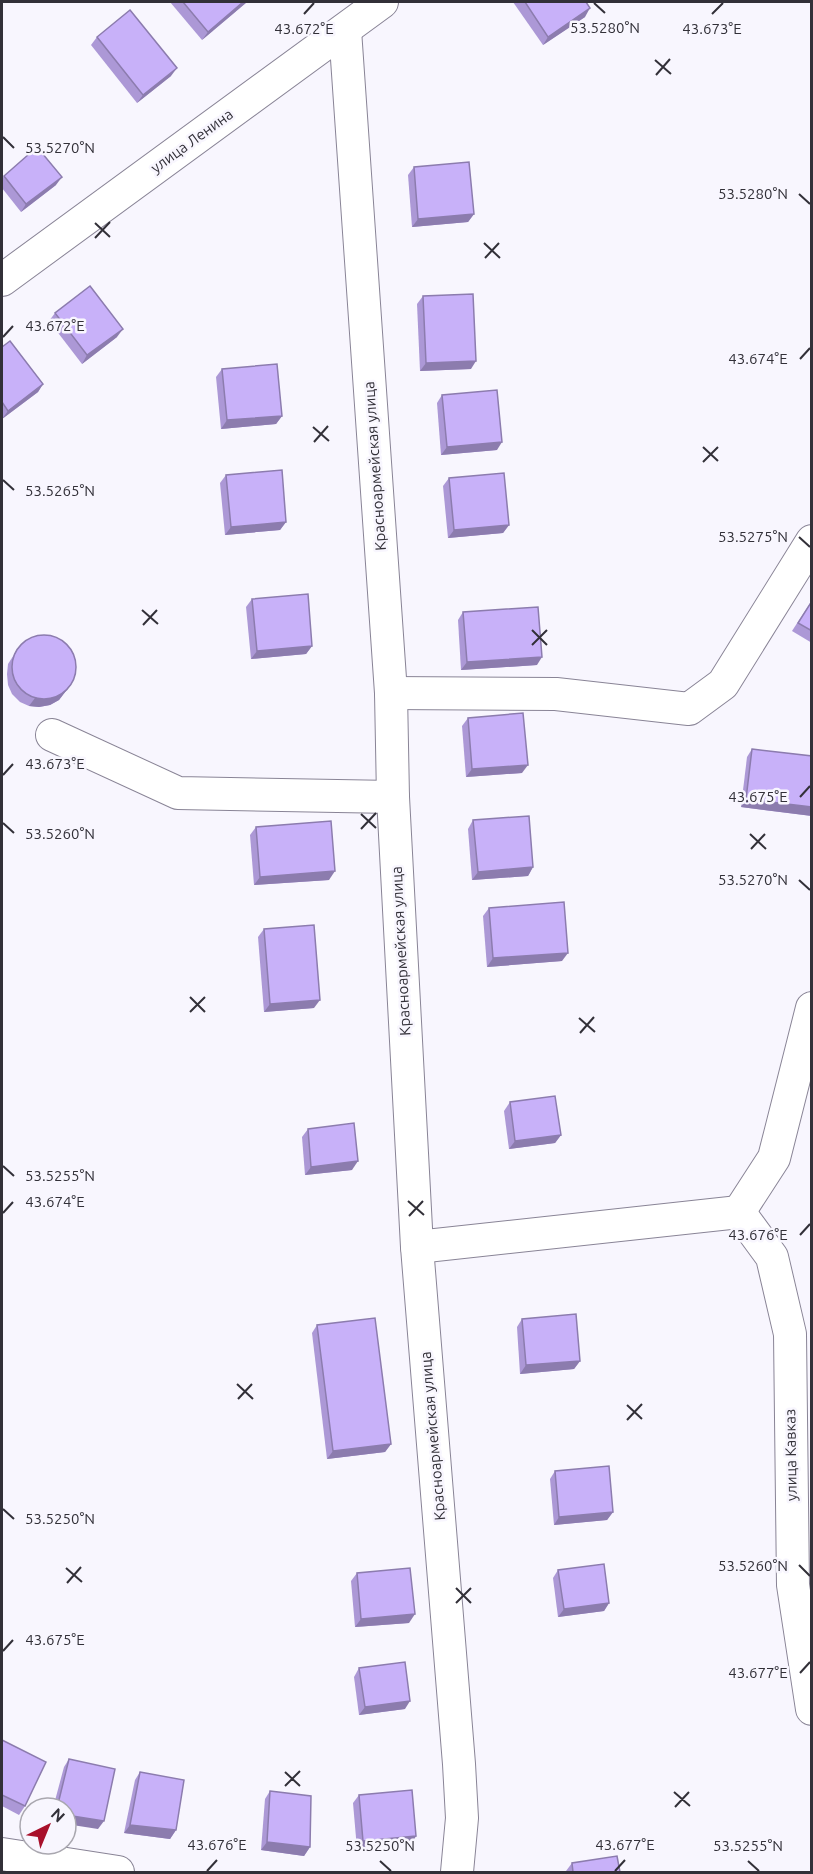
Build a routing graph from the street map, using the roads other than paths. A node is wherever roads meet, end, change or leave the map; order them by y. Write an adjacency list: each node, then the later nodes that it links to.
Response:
1 (382, 2): 2 (street, улица Ленина)
2 (345, 30): 3 (street, улица Ленина); 5 (street, Красноармейская улица)
3 (2, 280)
4 (812, 541): 5 (street)
5 (391, 693): 7 (street, Красноармейская улица)
6 (52, 735): 7 (street)
7 (393, 797): 10 (street, Красноармейская улица)
8 (812, 1008): 9 (street)
9 (739, 1212): 10 (street); 11 (street, улица Кавказ)
10 (417, 1247): 14 (street, Красноармейская улица)
11 (812, 1709)
12 (2, 1854): 13 (street)
13 (118, 1872)
14 (457, 1872)

